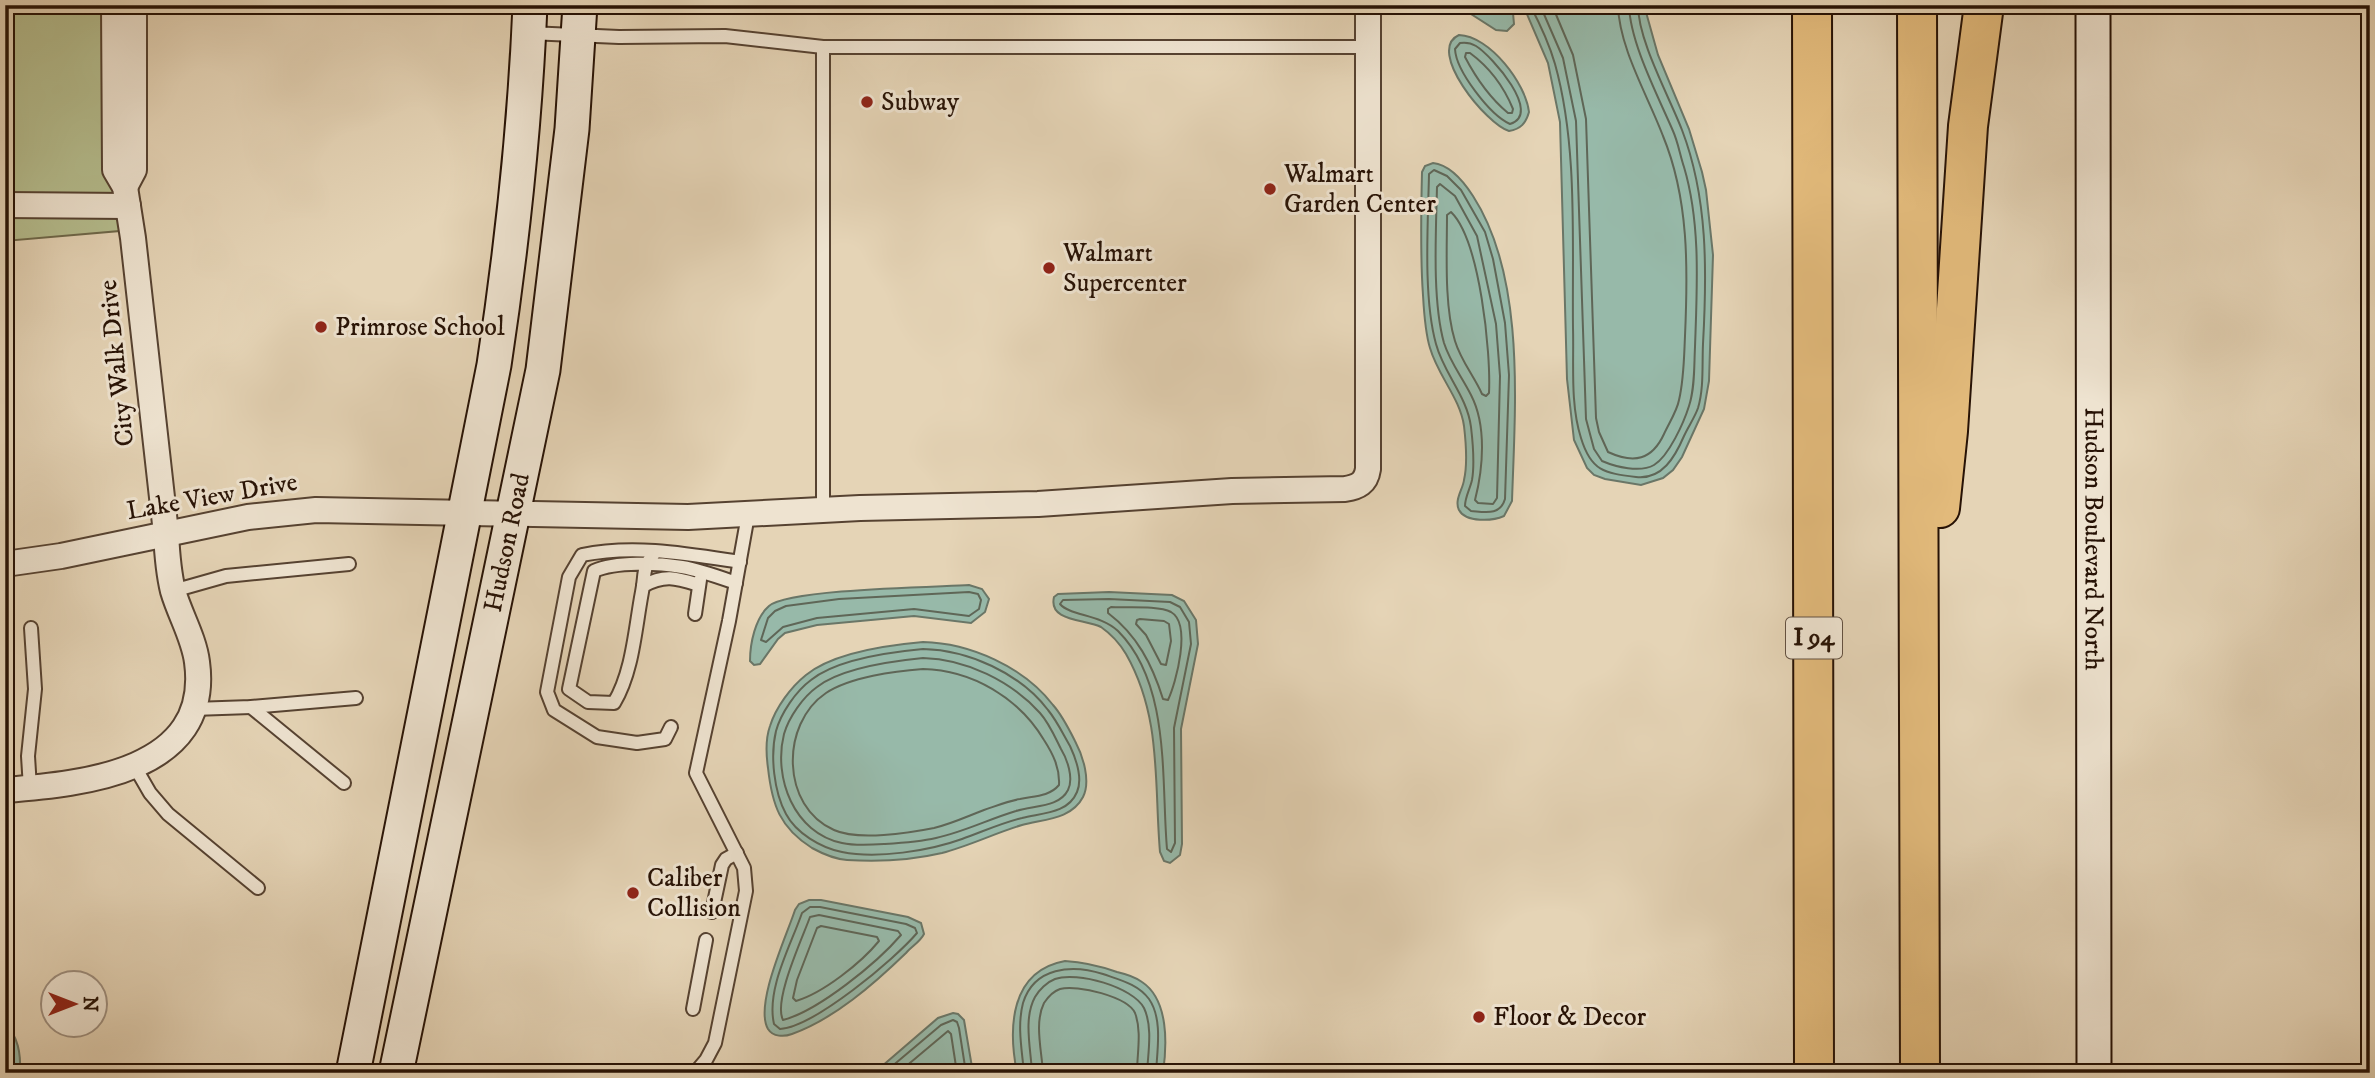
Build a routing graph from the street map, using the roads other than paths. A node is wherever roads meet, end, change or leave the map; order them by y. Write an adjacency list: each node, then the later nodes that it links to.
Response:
1 (114, 5): 13 (street, City Walk Drive)
2 (134, 5): 13 (street, City Walk Drive)
3 (1368, 5): 12 (street)
4 (1787, 5): 14 (highway)
5 (1812, 5): 14 (highway, I 94)
6 (1917, 5): 36 (highway)
7 (1984, 5): 36 (highway)
8 (2093, 5): 51 (street, Hudson Boulevard North)
9 (529, 19): 10 (lane); 17 (street, Hudson Road)
10 (579, 20): 11 (lane); 18 (street, Hudson Road)
11 (823, 47): 12 (lane); 16 (lane)
12 (1368, 47): 16 (street, Lake View Drive)
13 (127, 196): 15 (street); 20 (street, City Walk Drive)
14 (1812, 203): 49 (highway, I 94)
15 (5, 205)
16 (823, 510): 19 (street, Lake View Drive)
17 (464, 513): 18 (street, Lake View Drive); 20 (street, Lake View Drive); 46 (street, Hudson Road)
18 (514, 513): 19 (street, Lake View Drive); 47 (street, Hudson Road)
19 (748, 515): 22 (lane)
20 (166, 533): 23 (street, Lake View Drive); 29 (street, City Walk Drive)
21 (655, 552): 22 (lane); 25 (lane); 35 (lane)
22 (740, 562): 27 (lane)
23 (5, 564)
24 (349, 564): 29 (lane)
25 (645, 565): 26 (lane); 28 (lane); 28 (lane)
26 (700, 579): 27 (lane); 28 (lane); 30 (lane)
27 (736, 583): 41 (lane)
28 (643, 586)
29 (173, 591): 34 (street, City Walk Drive)
30 (695, 614)
31 (31, 628): 39 (lane)
32 (356, 698): 33 (lane)
33 (251, 707): 34 (lane); 38 (lane)
34 (193, 709): 37 (street)
35 (671, 727)
36 (1919, 733): 50 (highway)
37 (135, 767): 39 (street); 42 (lane)
38 (344, 783)
39 (30, 788): 40 (street)
40 (5, 790)
41 (737, 853): 43 (lane); 48 (lane)
42 (258, 888)
43 (712, 912)
44 (706, 940): 45 (lane)
45 (693, 1009)
46 (353, 1073)
47 (396, 1073)
48 (695, 1073)
49 (1814, 1073)
50 (1920, 1073)
51 (2094, 1073)

